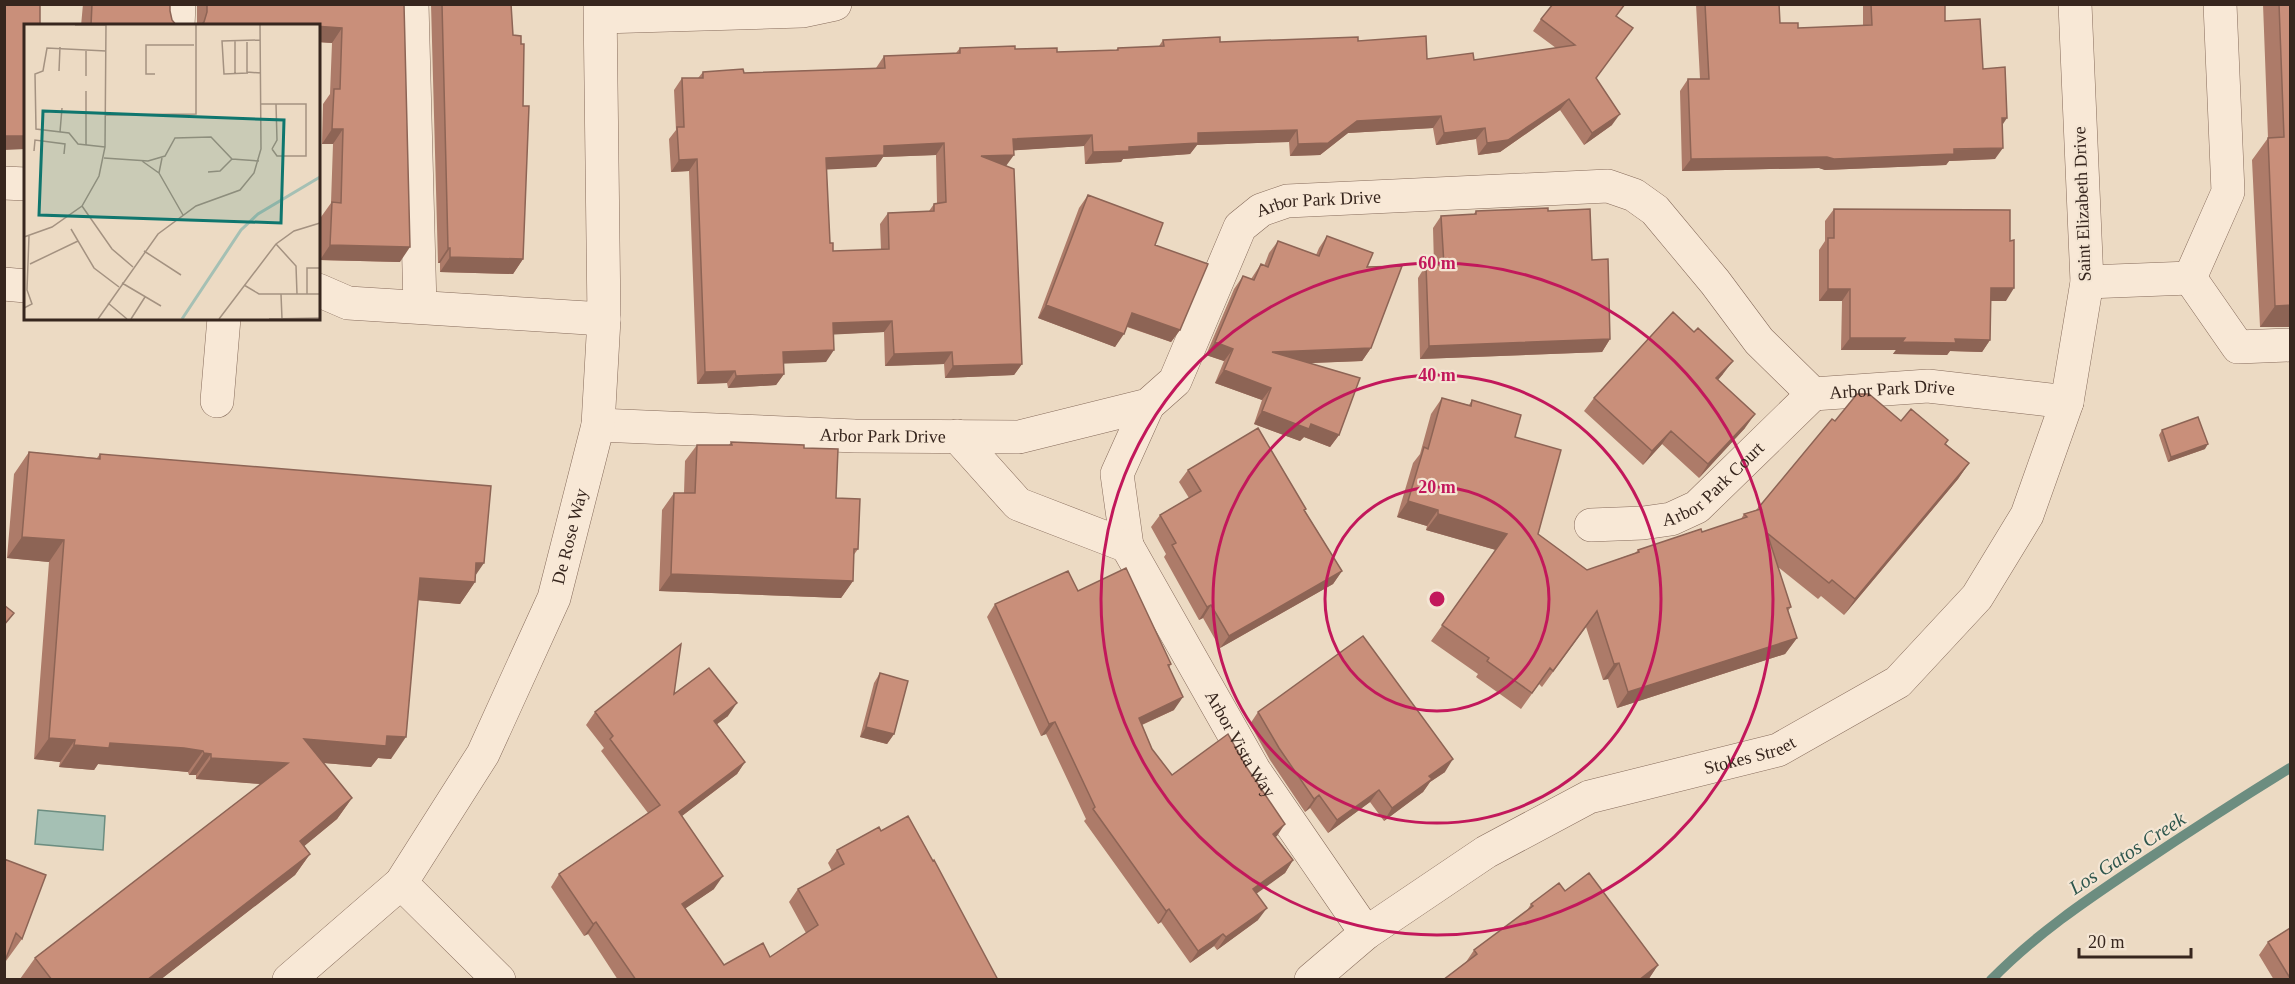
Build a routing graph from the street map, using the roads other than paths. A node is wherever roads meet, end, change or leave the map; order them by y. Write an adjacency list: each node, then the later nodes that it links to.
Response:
1 (178, 4): 7 (street)
2 (412, 4): 15 (street)
3 (835, 4): 6 (street)
4 (2074, 4): 11 (street, Saint Elizabeth Drive)
5 (2220, 4): 10 (street)
6 (601, 11): 16 (street, De Rose Way)
7 (178, 24)
8 (4, 183): 9 (street)
9 (24, 184)
10 (2190, 278): 11 (street); 18 (street)
11 (2087, 282): 21 (street, Saint Elizabeth Drive)
12 (4, 284): 13 (street)
13 (24, 286)
14 (320, 291): 15 (street)
15 (420, 307): 16 (street)
16 (604, 319): 23 (street, De Rose Way)
17 (224, 320): 20 (street)
18 (2290, 345)
19 (1813, 394): 21 (street, Arbor Park Drive); 22 (street, Arbor Park Drive); 25 (street, Arbor Park Court)
20 (217, 401)
21 (2067, 402): 28 (street, Stokes Street)
22 (1148, 405): 24 (street, Arbor Park Drive); 26 (street, Arbor Vista Way)
23 (598, 425): 24 (street, Arbor Park Drive); 27 (street, De Rose Way)
24 (957, 436): 26 (street)
25 (1591, 525)
26 (1126, 546): 28 (street, Arbor Vista Way)
27 (401, 883): 29 (street, De Rose Way); 30 (street)
28 (1366, 933): 31 (street, Stokes Street)
29 (290, 980)
30 (499, 980)
31 (1311, 980)

